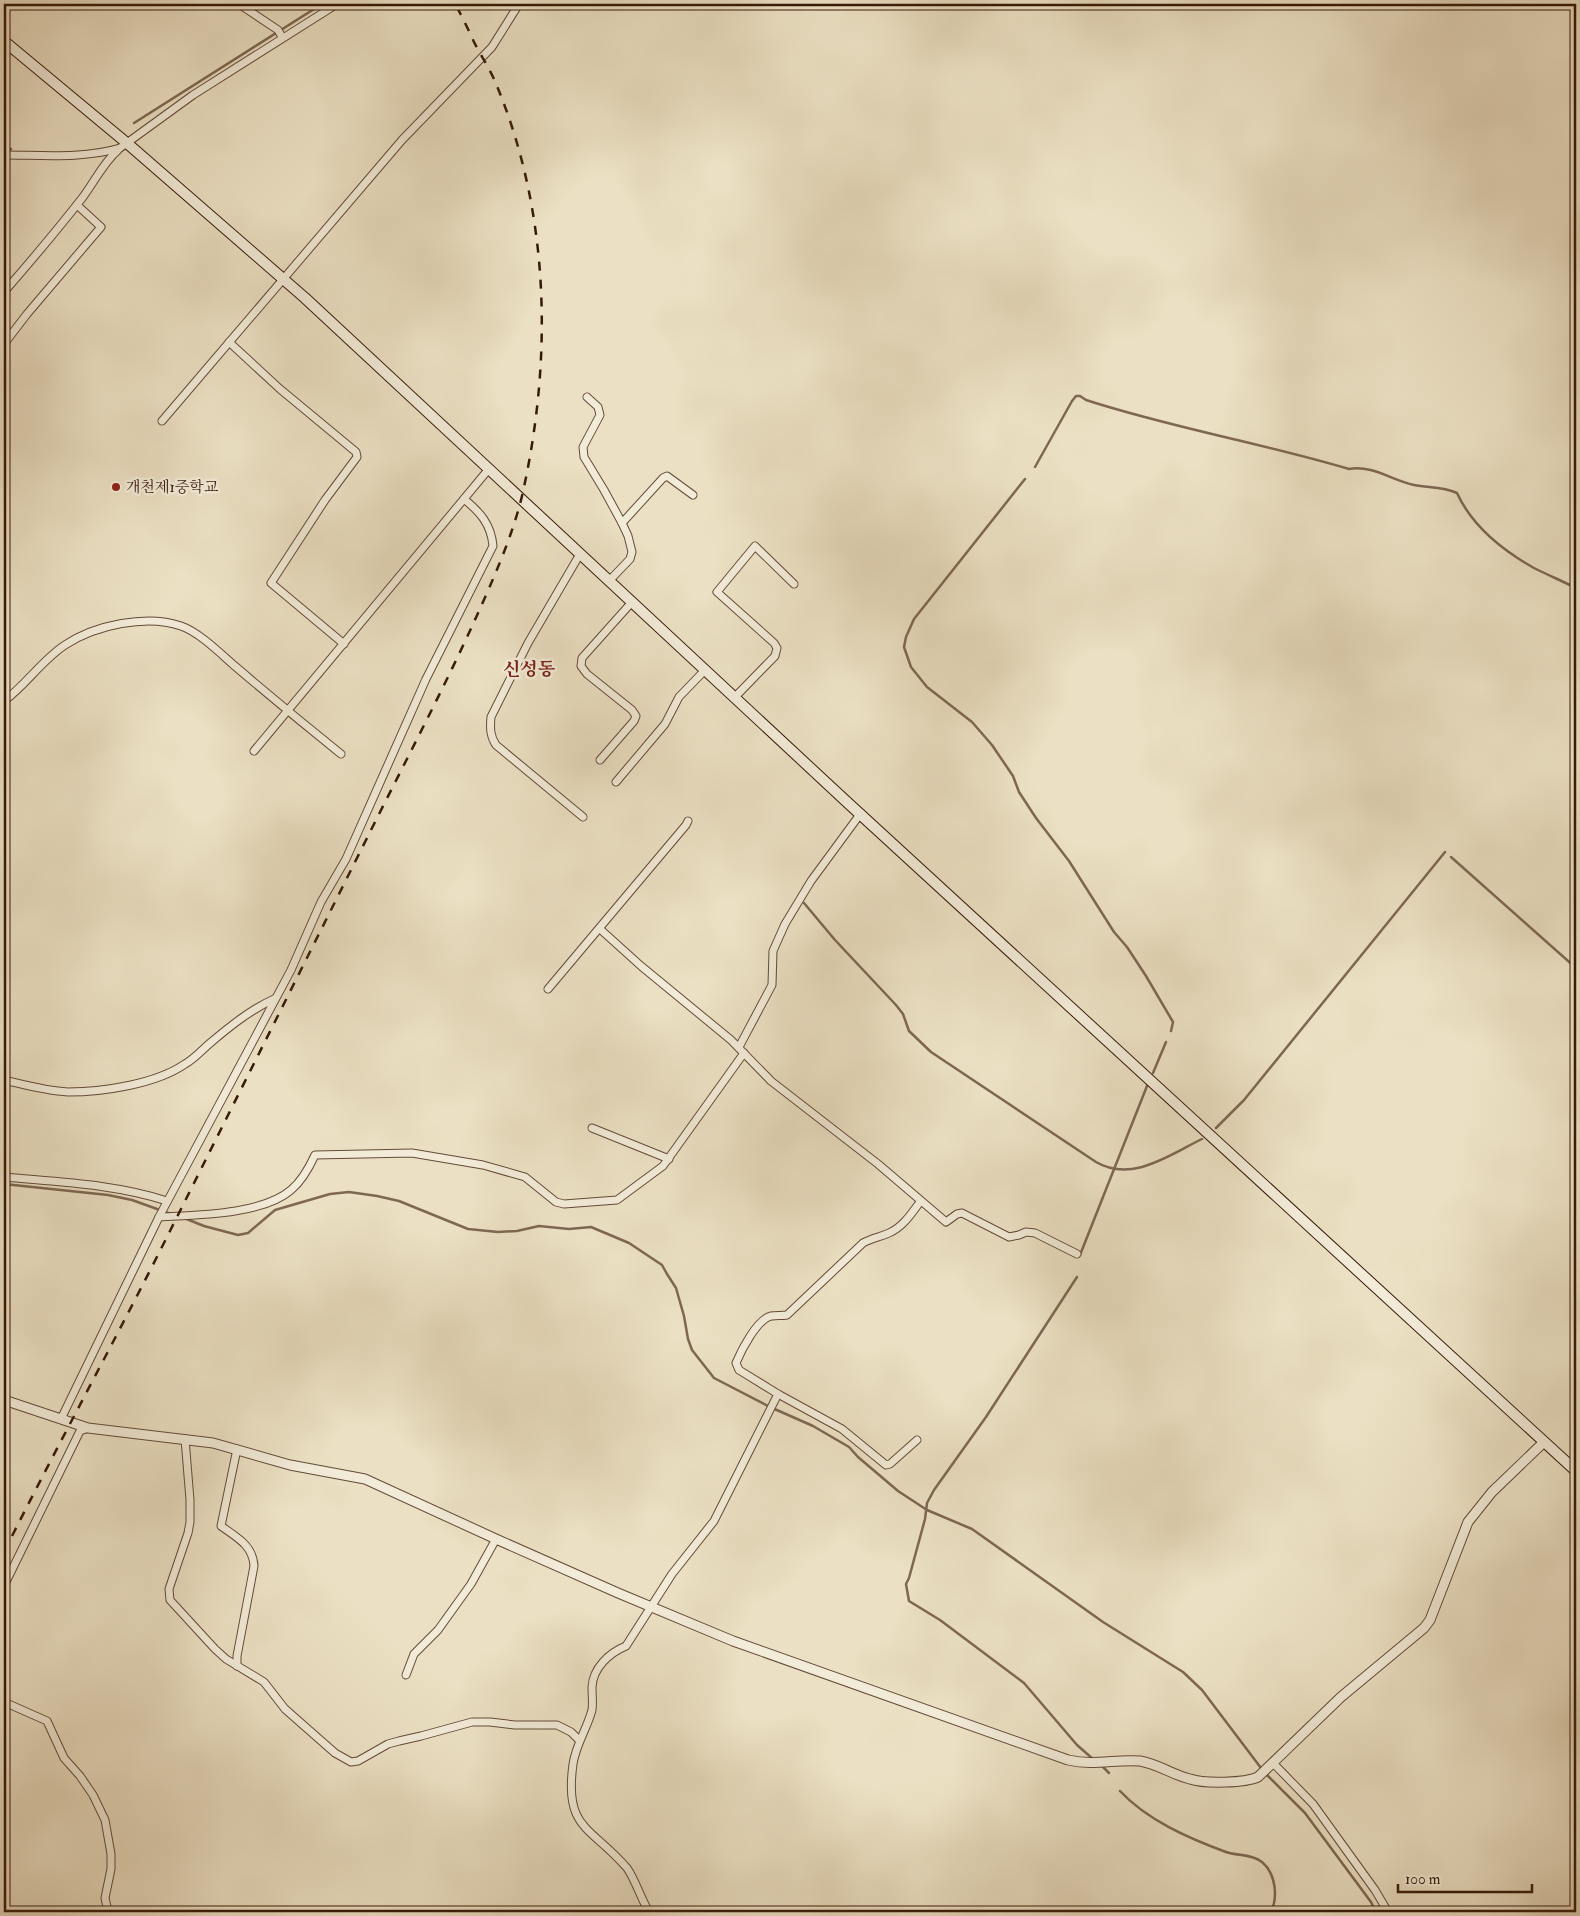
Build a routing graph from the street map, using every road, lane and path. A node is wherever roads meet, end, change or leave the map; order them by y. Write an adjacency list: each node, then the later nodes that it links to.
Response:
1 (239, 4): 4 (street)
2 (337, 4): 4 (street)
3 (519, 4): 9 (street)
4 (282, 38): 6 (street)
5 (4, 41): 6 (main road)
6 (124, 146): 7 (street); 8 (street); 9 (main road)
7 (4, 155)
8 (77, 205): 10 (street); 12 (street)
9 (283, 278): 11 (street); 15 (main road)
10 (4, 292)
11 (229, 342): 14 (street); 23 (street)
12 (4, 344)
13 (587, 397): 18 (street)
14 (162, 421)
15 (488, 470): 17 (street); 19 (main road)
16 (692, 495): 18 (street)
17 (464, 499): 23 (street); 37 (street)
18 (622, 523): 20 (street)
19 (580, 554): 20 (main road); 33 (street)
20 (609, 581): 22 (main road)
21 (794, 584): 25 (street)
22 (632, 602): 24 (main road); 30 (street)
23 (344, 644): 27 (street)
24 (705, 670): 25 (main road); 31 (street)
25 (735, 697): 32 (main road)
26 (4, 701): 27 (street)
27 (288, 711): 28 (street); 29 (street)
28 (254, 751)
29 (340, 754)
30 (600, 760)
31 (616, 782)
32 (860, 813): 38 (street); 53 (main road)
33 (583, 817)
34 (688, 821): 35 (street)
35 (600, 929): 36 (street); 38 (street)
36 (548, 989)
37 (275, 999): 39 (street); 43 (street)
38 (742, 1050): 41 (street); 44 (street)
39 (4, 1080)
40 (592, 1128): 41 (street)
41 (668, 1159): 45 (street)
42 (4, 1177): 43 (street)
43 (167, 1201): 45 (street)
44 (920, 1202): 46 (street); 47 (street)
45 (159, 1217): 49 (street)
46 (1077, 1254)
47 (778, 1394): 52 (street); 58 (street)
48 (4, 1400): 49 (street)
49 (61, 1419): 50 (street)
50 (88, 1428): 51 (street); 57 (street)
51 (185, 1439): 54 (street); 59 (street)
52 (917, 1440)
53 (1544, 1442): 55 (main road); 63 (street)
54 (237, 1449): 56 (street); 59 (street)
55 (1576, 1471)
56 (496, 1539): 58 (street); 60 (street)
57 (4, 1586)
58 (653, 1607): 62 (street); 63 (street)
59 (237, 1666): 62 (street)
60 (406, 1675)
61 (4, 1702): 64 (street)
62 (579, 1740): 65 (street)
63 (1273, 1763): 66 (street)
64 (108, 1912)
65 (649, 1912)
66 (1388, 1912)

